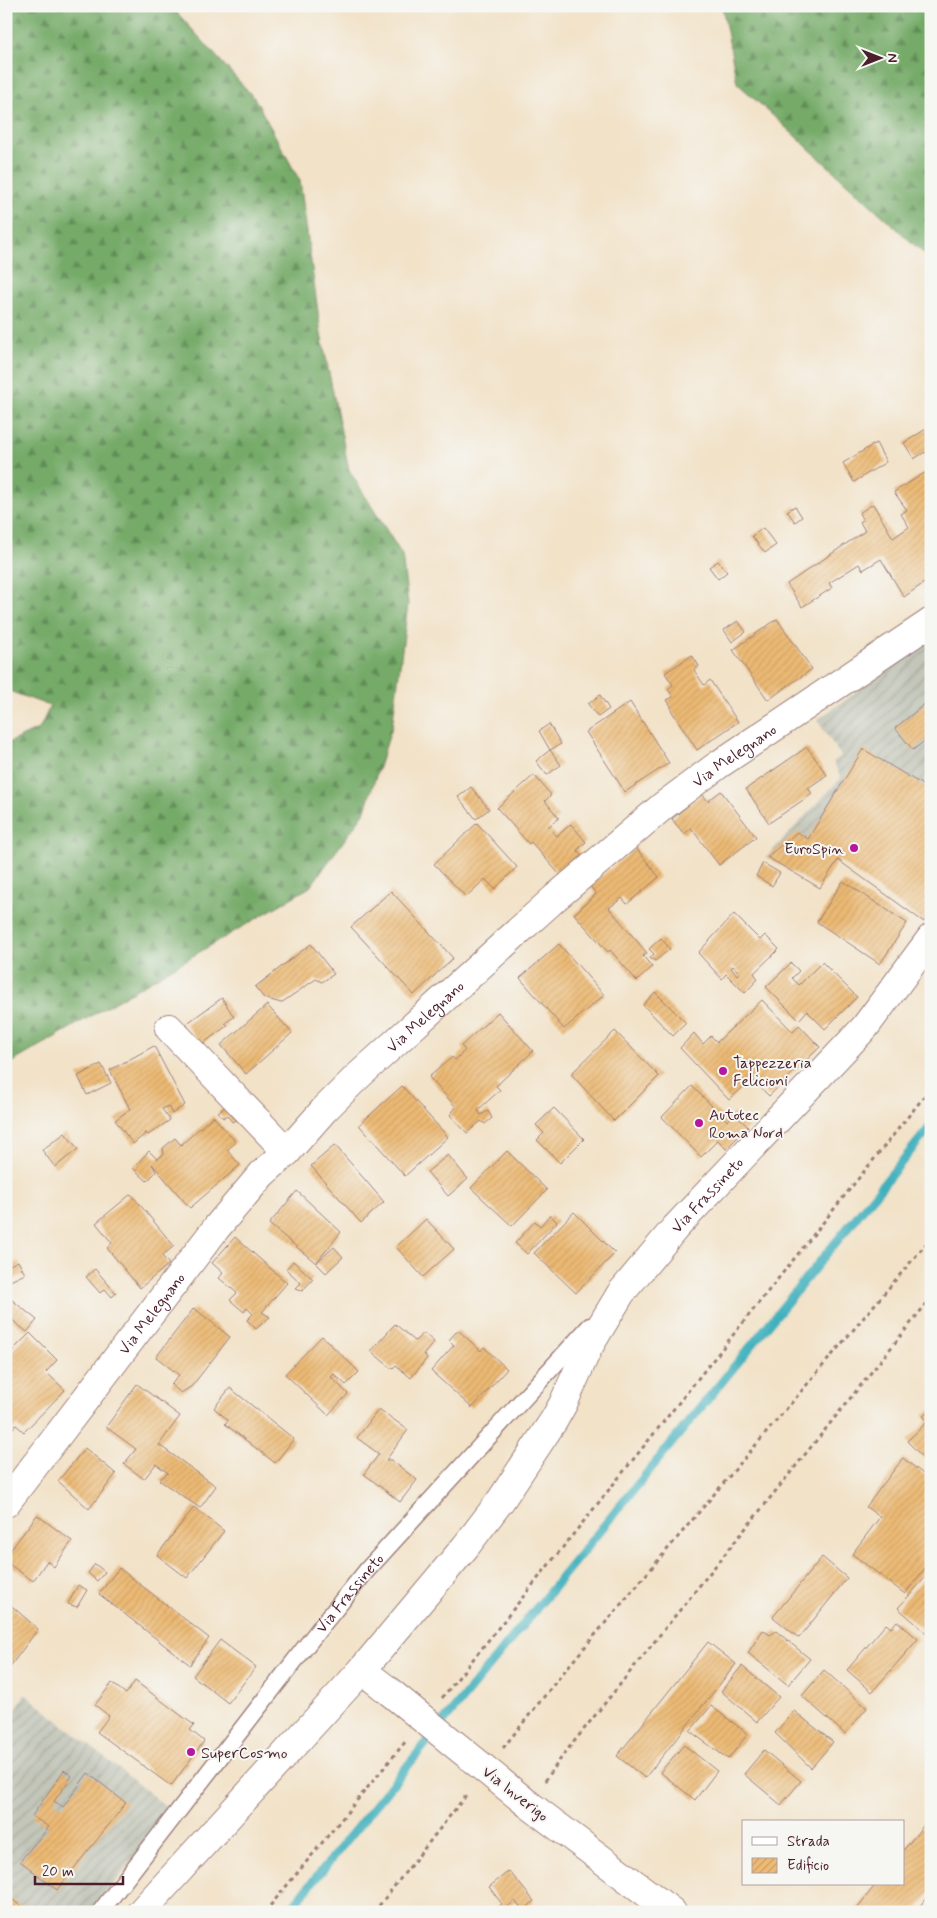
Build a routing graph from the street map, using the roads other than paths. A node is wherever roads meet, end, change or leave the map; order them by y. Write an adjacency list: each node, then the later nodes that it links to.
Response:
1 (931, 622): 4 (street, Via Melegnano)
2 (931, 938): 5 (street, Via Frassineto)
3 (169, 1028): 4 (street)
4 (287, 1152): 6 (street, Via Melegnano)
5 (620, 1293): 7 (street, Via Frassineto); 8 (lane, Via Frassineto)
6 (6, 1503)
7 (362, 1670): 9 (street, Via Frassineto); 10 (street, Via Inverigo, bridge)
8 (100, 1912)
9 (141, 1912)
10 (672, 1912)

